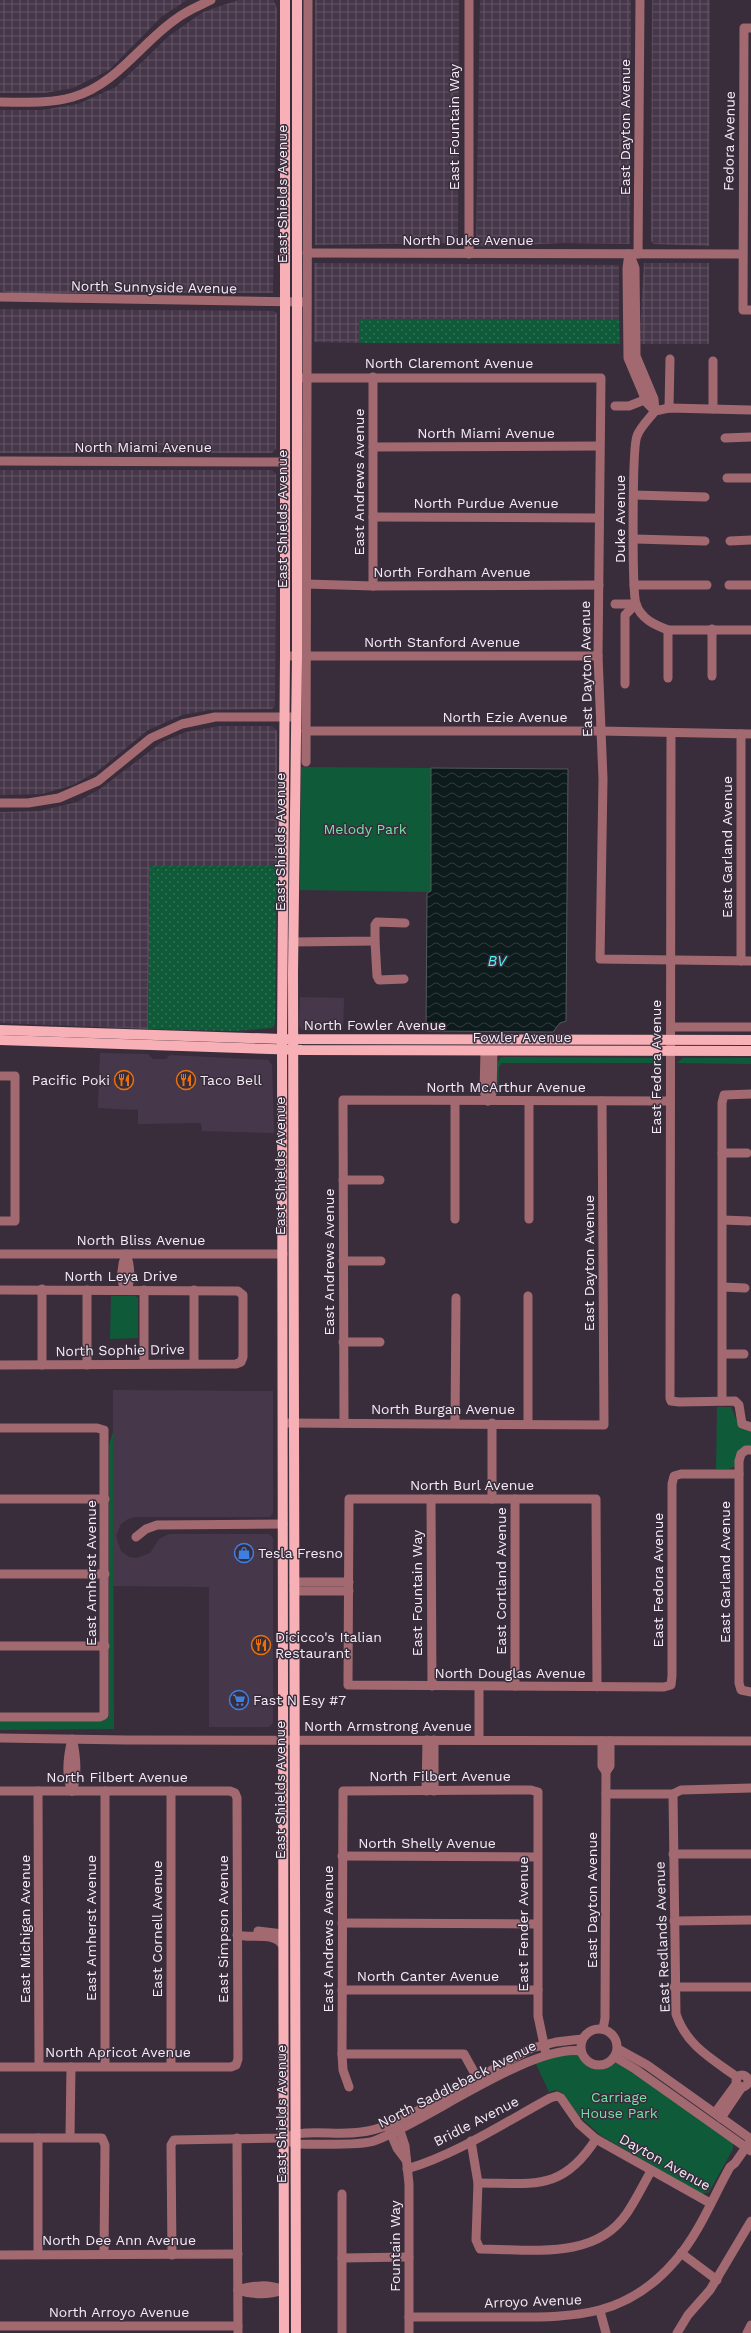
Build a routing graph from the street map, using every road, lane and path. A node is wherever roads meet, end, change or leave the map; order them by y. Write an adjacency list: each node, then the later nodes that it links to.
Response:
1 (211, 0): 9 (street)
2 (285, 0): 18 (main road, East Shields Avenue)
3 (297, 0): 18 (main road, East Shields Avenue)
4 (308, 0): 12 (street, East Shields Avenue)
5 (469, 0): 13 (street, East Fountain Way)
6 (640, 0): 14 (street, East Dayton Avenue)
7 (748, 28): 8 (street, Fedora Avenue)
8 (748, 97): 10 (street, Fedora Avenue)
9 (0, 102)
10 (747, 168): 11 (street, Fedora Avenue)
11 (747, 240): 15 (street, Fedora Avenue)
12 (307, 253): 13 (street, North Duke Avenue); 17 (street, East Shields Avenue)
13 (469, 254): 14 (street, North Duke Avenue)
14 (634, 254): 15 (street, North Duke Avenue); 26 (street)
15 (742, 254): 19 (street, Fedora Avenue)
16 (0, 297): 18 (street, North Sunnyside Avenue)
17 (307, 302): 18 (street, North Sunnyside Avenue); 24 (street, East Shields Avenue)
18 (291, 303): 23 (main road, East Shields Avenue); 37 (main road, East Shields Avenue)
19 (751, 310)
20 (670, 358): 28 (street)
21 (713, 360): 29 (street)
22 (373, 377): 24 (street, North Claremont Avenue); 25 (street, North Claremont Avenue); 35 (street, East Andrews Avenue)
23 (297, 378): 24 (street, North Claremont Avenue); 61 (main road, East Shields Avenue)
24 (308, 378): 48 (street, East Shields Avenue)
25 (601, 378): 34 (street, East Dayton Avenue)
26 (649, 398): 27 (street); 31 (street)
27 (615, 406)
28 (669, 408): 29 (street); 31 (street)
29 (713, 409): 30 (street)
30 (751, 410)
31 (655, 411): 40 (street, Duke Avenue)
32 (751, 437): 33 (street)
33 (725, 438)
34 (599, 446): 35 (street, North Miami Avenue); 43 (street, East Dayton Avenue)
35 (373, 447): 42 (street, East Andrews Avenue)
36 (0, 461): 37 (street, North Miami Avenue)
37 (286, 462): 60 (main road, East Shields Avenue)
38 (727, 478): 39 (street)
39 (751, 478)
40 (634, 496): 41 (street); 44 (street, Duke Avenue)
41 (705, 498)
42 (373, 517): 43 (street, North Purdue Avenue); 54 (street, East Andrews Avenue)
43 (599, 518): 49 (street, East Dayton Avenue)
44 (634, 539): 46 (street); 50 (street, Duke Avenue)
45 (751, 540): 47 (street)
46 (705, 541)
47 (730, 541)
48 (306, 584): 54 (street, North Fordham Avenue); 61 (street, East Shields Avenue)
49 (599, 585): 54 (street, North Fordham Avenue); 62 (street, East Dayton Avenue)
50 (634, 585): 51 (street); 56 (street, Duke Avenue)
51 (707, 585)
52 (728, 585): 53 (street)
53 (751, 585)
54 (373, 586)
55 (615, 604): 56 (street)
56 (636, 604): 58 (street); 65 (street)
57 (712, 629): 58 (street); 59 (street); 63 (street)
58 (668, 630): 64 (street)
59 (751, 630)
60 (285, 656): 61 (street, North Stanford Avenue); 66 (main road, East Shields Avenue)
61 (302, 656): 62 (street, North Stanford Avenue); 66 (main road, East Shields Avenue); 67 (street, East Shields Avenue)
62 (598, 656): 68 (street, East Dayton Avenue)
63 (712, 676)
64 (668, 678)
65 (625, 684)
66 (289, 717): 73 (street); 74 (main road, East Shields Avenue); 75 (main road, East Shields Avenue)
67 (306, 731): 68 (street, North Ezie Avenue); 72 (street, East Shields Avenue)
68 (600, 731): 69 (street, North Ezie Avenue); 80 (street, East Dayton Avenue)
69 (671, 733): 70 (street, North Ezie Avenue); 80 (street, East Fedora Avenue)
70 (741, 734): 71 (street, North Ezie Avenue); 81 (street, East Garland Avenue)
71 (751, 734)
72 (306, 762)
73 (0, 803)
74 (282, 803): 75 (main road); 88 (main road, East Shields Avenue)
75 (294, 880): 78 (main road, East Shields Avenue)
76 (404, 923): 77 (street)
77 (375, 941): 78 (street); 82 (street)
78 (294, 942): 89 (main road, East Shields Avenue)
79 (751, 960): 81 (street)
80 (670, 961): 81 (street); 83 (street, East Fedora Avenue)
81 (741, 961)
82 (404, 979)
83 (671, 1027): 84 (street); 87 (street, East Fedora Avenue)
84 (751, 1027)
85 (0, 1030): 86 (main road, North Fowler Avenue)
86 (114, 1033): 88 (main road, North Fowler Avenue); 93 (main road)
87 (671, 1038): 90 (main road, North Fowler Avenue); 92 (main road, North Fowler Avenue); 97 (street, East Fedora Avenue)
88 (282, 1039): 89 (main road, North Fowler Avenue); 94 (main road, East Shields Avenue)
89 (294, 1039): 90 (main road, North Fowler Avenue); 95 (main road, East Shields Avenue)
90 (545, 1039): 96 (main road)
91 (0, 1040): 93 (main road, North Fowler Avenue)
92 (751, 1040)
93 (31, 1041): 94 (main road, North Fowler Avenue)
94 (282, 1050): 95 (main road, North Fowler Avenue); 109 (main road, East Shields Avenue)
95 (294, 1050): 96 (main road, Fowler Avenue); 117 (main road, East Shields Avenue)
96 (489, 1051): 97 (main road, Fowler Avenue); 102 (street)
97 (671, 1051): 98 (main road, Fowler Avenue); 106 (street, East Fedora Avenue)
98 (751, 1051)
99 (0, 1076): 114 (street)
100 (751, 1094): 107 (street)
101 (343, 1100): 103 (street, North McArthur Avenue); 110 (street, East Andrews Avenue)
102 (488, 1100): 103 (street, North McArthur Avenue); 104 (street, North McArthur Avenue)
103 (455, 1101): 112 (street)
104 (529, 1101): 105 (street, North McArthur Avenue); 113 (street)
105 (602, 1101): 106 (street, North McArthur Avenue); 151 (street, East Dayton Avenue)
106 (670, 1101): 144 (street, East Fedora Avenue)
107 (722, 1153): 108 (street); 115 (street)
108 (747, 1153)
109 (283, 1169): 117 (main road); 120 (main road, East Shields Avenue)
110 (343, 1180): 111 (street); 121 (street, East Andrews Avenue)
111 (380, 1180)
112 (455, 1219)
113 (529, 1219)
114 (0, 1220)
115 (723, 1220): 116 (street); 123 (street)
116 (749, 1221)
117 (293, 1252): 133 (main road, East Shields Avenue)
118 (0, 1254): 119 (street, North Bliss Avenue)
119 (126, 1254): 120 (street, North Bliss Avenue); 128 (street)
120 (283, 1254): 133 (main road); 145 (main road, East Shields Avenue)
121 (343, 1261): 122 (street); 134 (street, East Andrews Avenue)
122 (381, 1262)
123 (723, 1288): 124 (street); 136 (street)
124 (745, 1288)
125 (42, 1289): 126 (street, North Leya Drive); 127 (street, North Leya Drive); 142 (street)
126 (0, 1290)
127 (87, 1290): 128 (street, North Leya Drive); 143 (street)
128 (126, 1290): 129 (street, North Leya Drive)
129 (144, 1290): 130 (street, North Leya Drive); 139 (street)
130 (194, 1290): 138 (street, North Leya Drive); 140 (street)
131 (528, 1296): 150 (street)
132 (456, 1298): 148 (street)
133 (293, 1333): 146 (main road, East Shields Avenue)
134 (343, 1342): 135 (street); 147 (street, East Andrews Avenue)
135 (380, 1342)
136 (723, 1354): 137 (street); 144 (street)
137 (744, 1354)
138 (241, 1362): 140 (street, North Sophie Drive)
139 (144, 1363): 140 (street, North Sophie Drive); 143 (street, North Sophie Drive)
140 (194, 1363)
141 (0, 1365): 142 (street, North Sophie Drive)
142 (42, 1365): 143 (street, North Sophie Drive)
143 (87, 1365)
144 (722, 1401): 152 (street)
145 (283, 1423): 146 (street, North Burgan Avenue); 161 (main road, East Shields Avenue)
146 (294, 1423): 147 (street, North Burgan Avenue); 165 (main road, East Shields Avenue)
147 (344, 1423): 148 (street, North Burgan Avenue)
148 (455, 1423): 149 (street, North Burgan Avenue)
149 (492, 1423): 150 (street, North Burgan Avenue); 159 (street, East Cortland Avenue)
150 (528, 1423): 151 (street, North Burgan Avenue)
151 (604, 1425)
152 (751, 1426)
153 (0, 1428): 157 (street, East Amherst Avenue)
154 (751, 1450): 155 (street, East Garland Avenue)
155 (739, 1474): 169 (street, East Fedora Avenue); 174 (street, East Garland Avenue)
156 (0, 1499): 157 (street)
157 (105, 1499): 164 (street, East Amherst Avenue)
158 (431, 1499): 159 (street, North Burl Avenue); 166 (street, North Burl Avenue); 170 (street, East Fountain Way)
159 (492, 1499): 160 (street, North Burl Avenue)
160 (515, 1499): 171 (street, East Cortland Avenue); 173 (street, North Burl Avenue)
161 (283, 1524): 162 (street); 178 (main road, East Shields Avenue)
162 (136, 1537)
163 (0, 1574): 164 (street)
164 (105, 1574): 168 (street, East Amherst Avenue)
165 (294, 1586): 166 (street); 179 (main road, East Shields Avenue)
166 (349, 1586): 170 (street, North Douglas Avenue)
167 (0, 1646): 168 (street)
168 (105, 1646): 175 (street, East Amherst Avenue)
169 (671, 1685): 173 (street, North Douglas Avenue)
170 (432, 1686): 172 (street, North Douglas Avenue)
171 (515, 1686): 172 (street, North Douglas Avenue); 173 (street, North Douglas Avenue)
172 (479, 1687): 181 (street)
173 (596, 1687)
174 (751, 1692)
175 (0, 1717)
176 (0, 1738): 177 (street, North Armstrong Avenue)
177 (72, 1739): 178 (street, North Armstrong Avenue); 187 (street)
178 (283, 1740): 179 (street, North Armstrong Avenue); 204 (main road, East Shields Avenue)
179 (294, 1740): 180 (street, North Armstrong Avenue); 211 (main road, East Shields Avenue)
180 (431, 1740): 181 (street, North Armstrong Avenue); 191 (street)
181 (479, 1740): 182 (street, North Armstrong Avenue)
182 (606, 1741): 183 (street, North Armstrong Avenue); 194 (street, East Dayton Avenue)
183 (751, 1741)
184 (751, 1788): 195 (street)
185 (0, 1791): 186 (street, North Filbert Avenue)
186 (38, 1791): 187 (street, North Filbert Avenue); 220 (street, East Michigan Avenue)
187 (72, 1791): 188 (street, North Filbert Avenue)
188 (105, 1791): 189 (street, North Filbert Avenue); 221 (street, East Amherst Avenue)
189 (172, 1791): 193 (street, North Filbert Avenue); 222 (street, East Cornell Avenue)
190 (343, 1791): 191 (street, North Filbert Avenue); 198 (street, East Andrews Avenue)
191 (430, 1791): 192 (street, North Filbert Avenue)
192 (538, 1792): 199 (street, East Fender Avenue)
193 (234, 1793): 205 (street, East Simpson Avenue)
194 (606, 1794): 195 (street); 212 (street, East Dayton Avenue)
195 (673, 1794): 196 (street, East Redlands Avenue)
196 (673, 1854): 197 (street); 201 (street, East Redlands Avenue)
197 (751, 1854)
198 (342, 1856): 199 (street, North Shelly Avenue); 202 (street, East Andrews Avenue)
199 (537, 1857): 203 (street, East Fender Avenue)
200 (751, 1920): 201 (street)
201 (674, 1921): 207 (street, East Redlands Avenue)
202 (342, 1923): 203 (street); 209 (street, East Andrews Avenue)
203 (537, 1924): 210 (street, East Fender Avenue)
204 (284, 1934): 205 (street); 206 (main road, East Shields Avenue); 211 (main road)
205 (237, 1935): 206 (street); 219 (street, East Simpson Avenue)
206 (284, 1946): 236 (main road, East Shields Avenue)
207 (674, 1987): 208 (street); 225 (street, East Redlands Avenue)
208 (751, 1987)
209 (342, 1990): 210 (street, North Canter Avenue); 217 (street, East Andrews Avenue)
210 (538, 1990): 214 (street, East Fender Avenue)
211 (295, 2008): 231 (main road, East Shields Avenue)
212 (603, 2029): 213 (street); 216 (street)
213 (582, 2039): 214 (street, North Saddleback Avenue); 215 (street)
214 (544, 2044): 218 (street, East Fender Avenue); 226 (street, North Saddleback Avenue)
215 (581, 2051): 216 (street); 218 (street, North Saddleback Avenue)
216 (616, 2053): 229 (street); 239 (street)
217 (342, 2054): 226 (street); 227 (street, East Andrews Avenue)
218 (546, 2054): 226 (street, North Saddleback Avenue)
219 (236, 2065): 222 (street, North Apricot Avenue)
220 (39, 2066): 223 (street, North Apricot Avenue); 224 (street, North Apricot Avenue)
221 (105, 2066): 222 (street, North Apricot Avenue); 224 (street, North Apricot Avenue)
222 (171, 2066)
223 (0, 2067)
224 (71, 2067): 234 (street)
225 (745, 2080): 229 (street)
226 (479, 2082): 230 (street, North Saddleback Avenue)
227 (349, 2087)
228 (557, 2096): 237 (street, Dayton Avenue); 238 (street, Bridle Avenue)
229 (718, 2116): 239 (street)
230 (394, 2128): 231 (street, North Saddleback Avenue); 240 (street, North Saddleback Avenue); 241 (street, Fountain Way)
231 (295, 2134): 236 (street, North Saddleback Avenue); 240 (main road, East Shields Avenue)
232 (0, 2138): 233 (street)
233 (38, 2138): 234 (street); 248 (street)
234 (70, 2138): 249 (street)
235 (237, 2138): 236 (street); 250 (street); 252 (street)
236 (284, 2138): 240 (street); 257 (main road, East Shields Avenue)
237 (596, 2139): 242 (street, Dayton Avenue); 243 (street)
238 (471, 2141): 241 (street, Bridle Avenue); 243 (street)
239 (748, 2143): 245 (street, Arroyo Avenue)
240 (295, 2144): 266 (main road, East Shields Avenue)
241 (406, 2164): 253 (street, Fountain Way)
242 (651, 2171): 243 (street); 245 (street, Dayton Avenue)
243 (478, 2182)
244 (342, 2194): 254 (street)
245 (710, 2202): 247 (street, Arroyo Avenue)
246 (751, 2221): 255 (street)
247 (681, 2253): 255 (street); 258 (street, Arroyo Avenue)
248 (38, 2254): 249 (street, North Dee Ann Avenue); 251 (street, North Dee Ann Avenue)
249 (104, 2254): 252 (street, North Dee Ann Avenue)
250 (238, 2254): 252 (street, North Dee Ann Avenue); 256 (street)
251 (0, 2255)
252 (172, 2255)
253 (409, 2257): 254 (street); 259 (street, Fountain Way)
254 (342, 2258): 267 (street)
255 (717, 2280): 270 (street)
256 (238, 2290): 257 (street); 264 (street)
257 (283, 2290): 265 (main road, East Shields Avenue)
258 (600, 2311): 259 (street, Arroyo Avenue); 269 (street)
259 (409, 2317): 268 (street, Fountain Way)
260 (751, 2325): 271 (street)
261 (0, 2326): 262 (street, North Arroyo Avenue)
262 (66, 2329): 263 (street, North Arroyo Avenue)
263 (147, 2329): 264 (street, North Arroyo Avenue)
264 (238, 2329)
265 (284, 2333)
266 (296, 2333)
267 (342, 2333)
268 (409, 2333)
269 (606, 2333)
270 (677, 2333)
271 (747, 2333)

